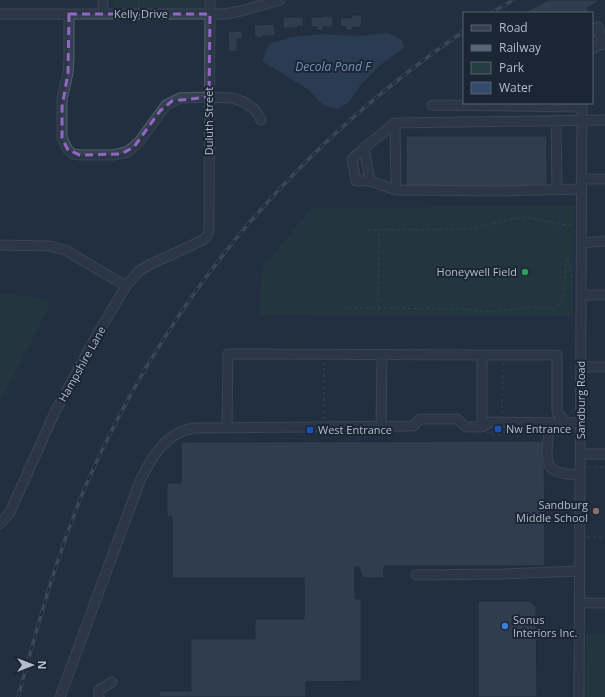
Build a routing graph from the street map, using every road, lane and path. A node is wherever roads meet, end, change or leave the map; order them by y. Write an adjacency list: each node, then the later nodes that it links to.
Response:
1 (103, 0): 8 (street)
2 (138, 0): 5 (path)
3 (210, 0): 9 (street, Duluth Street)
4 (280, 0): 9 (street, Kelly Drive)
5 (140, 8)
6 (0, 14): 7 (street, Kelly Drive)
7 (69, 14): 8 (street, Kelly Drive); 13 (street)
8 (103, 14): 9 (street, Kelly Drive)
9 (210, 14): 13 (street, Duluth Street)
10 (598, 26): 11 (street)
11 (604, 43): 12 (street)
12 (593, 49)
13 (209, 97): 16 (street); 31 (street, Duluth Street)
14 (432, 105): 15 (street)
15 (582, 105): 19 (street, Sandburg Road)
16 (261, 120)
17 (556, 120): 19 (street); 20 (street); 27 (street)
18 (605, 120): 19 (street)
19 (582, 121): 22 (street, Sandburg Road)
20 (395, 123): 21 (street); 26 (street)
21 (364, 148): 23 (street); 23 (street)
22 (581, 179): 24 (street); 25 (street, Sandburg Road)
23 (370, 180): 26 (street)
24 (605, 180)
25 (581, 189): 27 (street); 28 (street, Sandburg Road)
26 (396, 190): 27 (street)
27 (557, 190)
28 (581, 225): 30 (path); 33 (street, Sandburg Road)
29 (368, 230): 30 (path)
30 (379, 230): 40 (path)
31 (203, 240): 36 (street, Hampshire Lane)
32 (605, 241): 33 (street)
33 (581, 243): 37 (street, Sandburg Road)
34 (0, 245): 36 (street)
35 (573, 282): 40 (path)
36 (126, 286): 61 (street, Hampshire Lane)
37 (581, 295): 38 (street); 45 (street, Sandburg Road)
38 (605, 295)
39 (348, 308): 40 (path)
40 (378, 308)
41 (324, 354): 42 (street); 51 (path); 52 (street)
42 (382, 355): 43 (street); 53 (street)
43 (482, 355): 49 (street); 54 (street)
44 (503, 359): 47 (path)
45 (581, 367): 46 (street); 50 (street, Sandburg Road)
46 (605, 367)
47 (502, 422): 48 (street); 54 (street)
48 (549, 423): 49 (street); 60 (street)
49 (566, 423): 50 (street)
50 (581, 423): 57 (street, Sandburg Road)
51 (323, 426): 52 (street); 53 (street)
52 (227, 427): 69 (street)
53 (381, 427): 54 (street)
54 (482, 427)
55 (546, 432): 56 (path)
56 (502, 435)
57 (580, 454): 58 (street); 60 (street, Sandburg Road)
58 (605, 454)
59 (605, 467): 60 (path)
60 (580, 471): 62 (street, Sandburg Road)
61 (0, 524)
62 (580, 537): 63 (path); 64 (street, Sandburg Road)
63 (605, 537)
64 (580, 571): 65 (street); 66 (street, Sandburg Road)
65 (416, 575)
66 (580, 603): 67 (street); 71 (street, Sandburg Road)
67 (605, 603)
68 (112, 682): 70 (street)
69 (60, 697)
70 (99, 697)
71 (579, 697)

